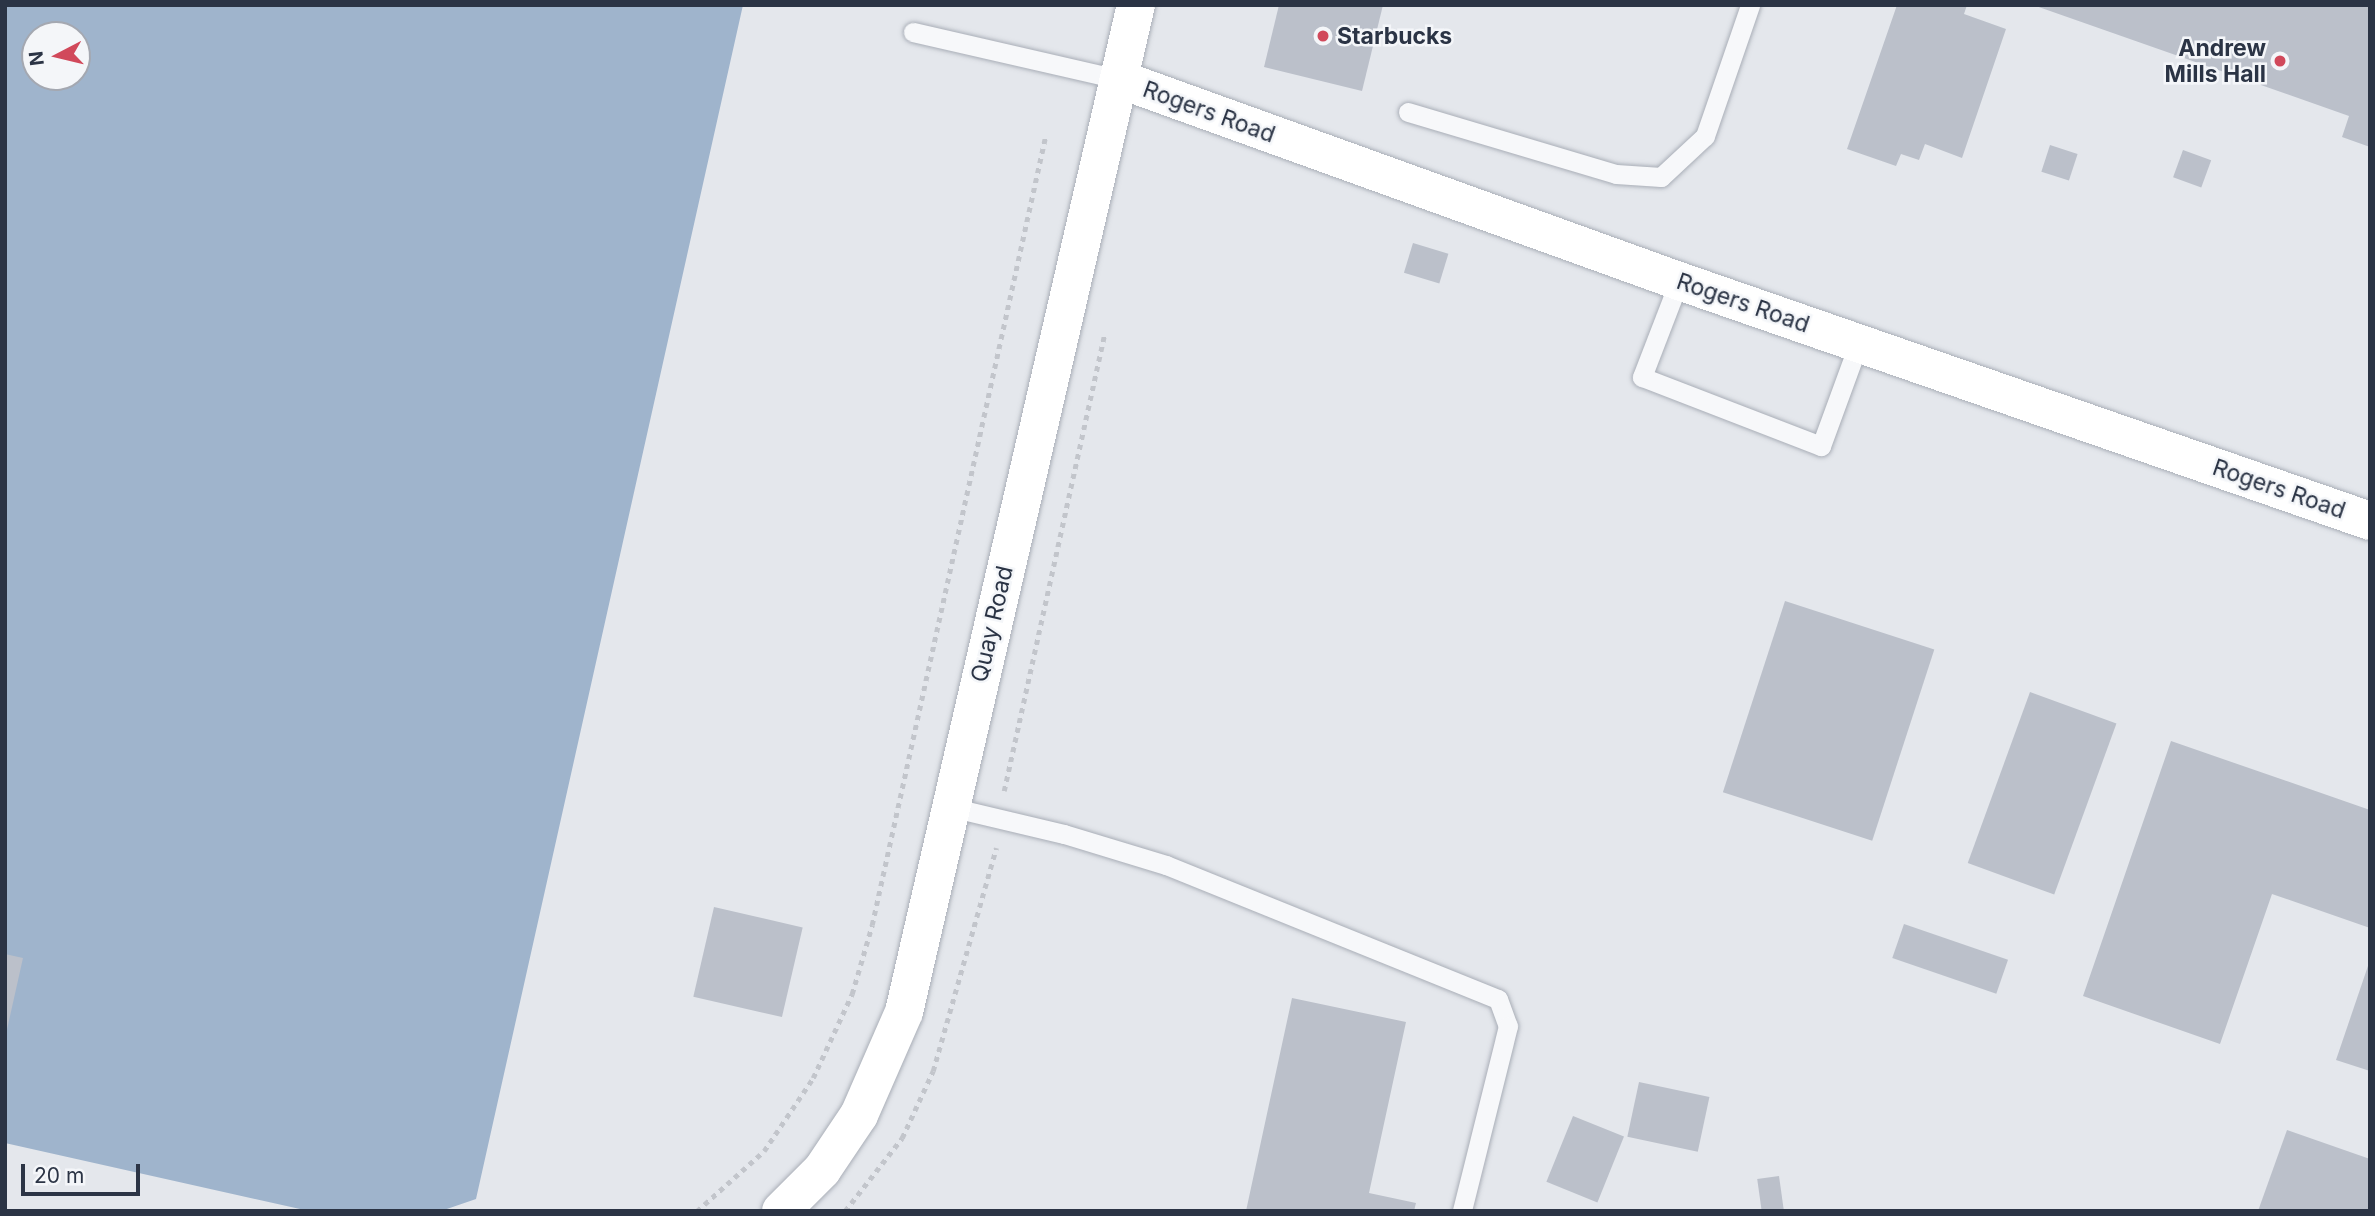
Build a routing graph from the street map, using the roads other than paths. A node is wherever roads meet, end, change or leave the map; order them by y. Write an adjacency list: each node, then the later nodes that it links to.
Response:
1 (1136, 5): 4 (street, Quay Road)
2 (1750, 5): 5 (lane)
3 (913, 33): 4 (lane)
4 (1119, 79): 6 (street, Rogers Road); 9 (street, Quay Road)
5 (1408, 112)
6 (1679, 281): 7 (street, Rogers Road); 7 (lane)
7 (1859, 342): 8 (street, Rogers Road)
8 (2370, 521)
9 (950, 807): 10 (street, Quay Road); 11 (lane)
10 (781, 1211)
11 (1462, 1211)

